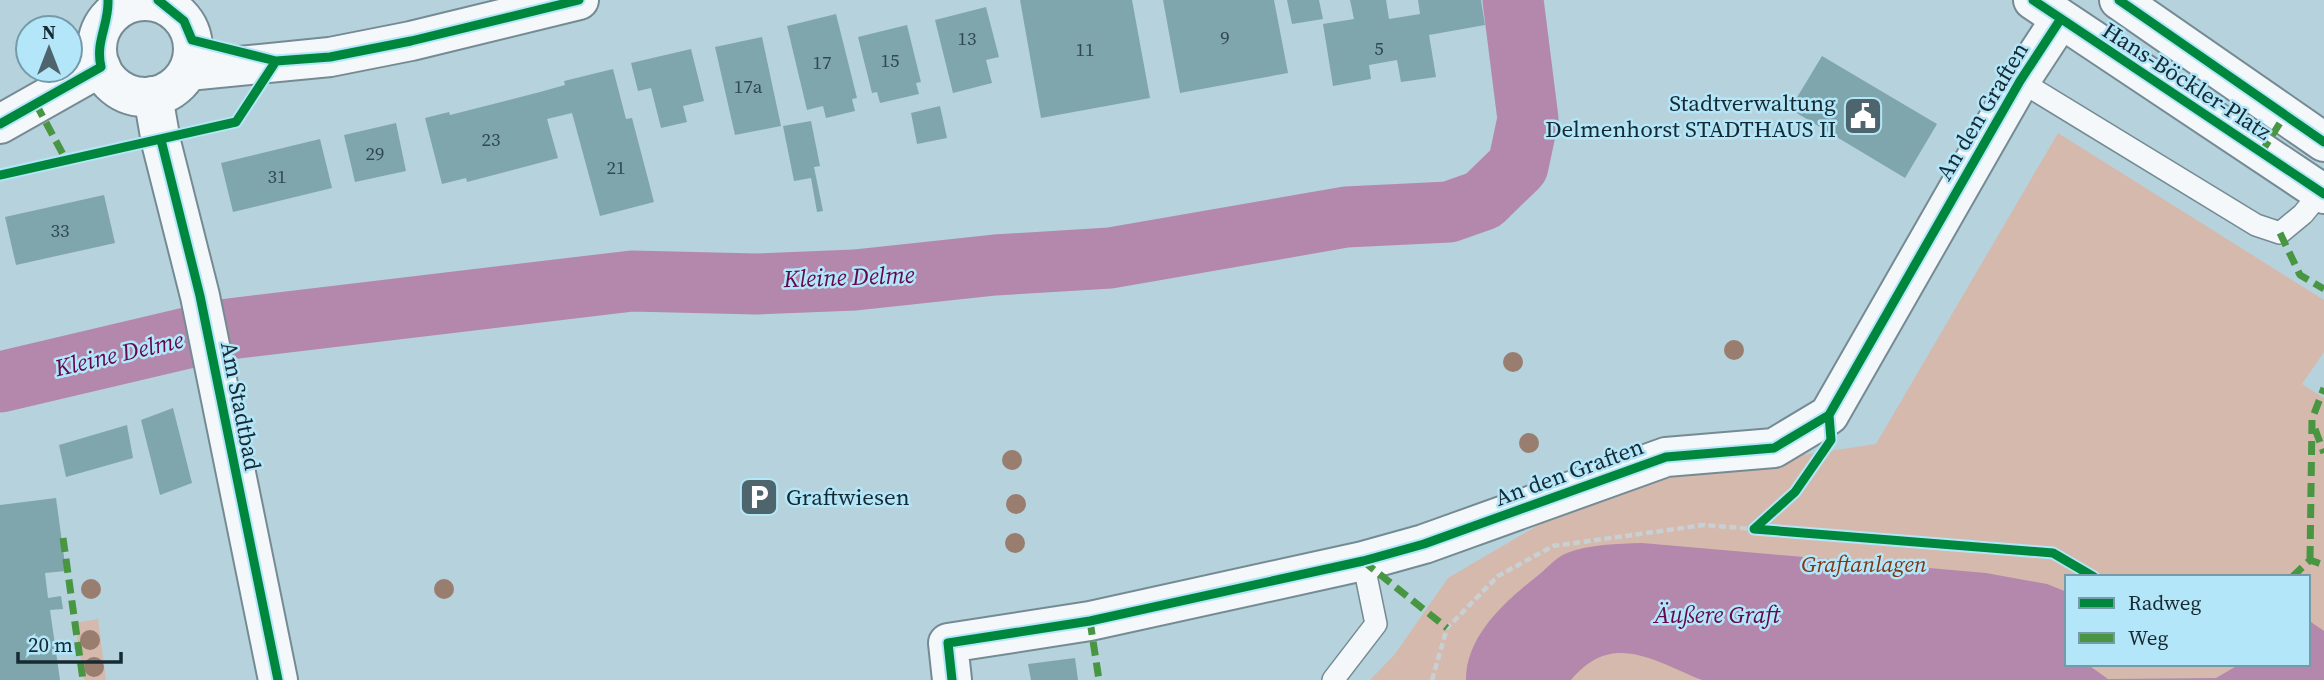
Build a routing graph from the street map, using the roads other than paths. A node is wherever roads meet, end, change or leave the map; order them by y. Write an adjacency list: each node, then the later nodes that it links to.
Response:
1 (579, 0): 6 (street)
2 (2119, 0): 11 (street, Hans-Böckler-Platz)
3 (159, 2): 4 (street); 6 (street)
4 (108, 9): 7 (street)
5 (2047, 10): 8 (street, An den Graften); 12 (street, Hans-Böckler-Platz)
6 (190, 55): 9 (street)
7 (101, 67): 9 (street); 10 (street)
8 (2020, 81): 12 (lane); 13 (street, An den Graften)
9 (153, 96): 14 (street, Am Stadtbad)
10 (0, 124)
11 (2324, 142)
12 (2323, 192)
13 (1363, 561): 15 (street, An den Graften); 16 (lane)
14 (278, 680)
15 (951, 680)
16 (1333, 680)

